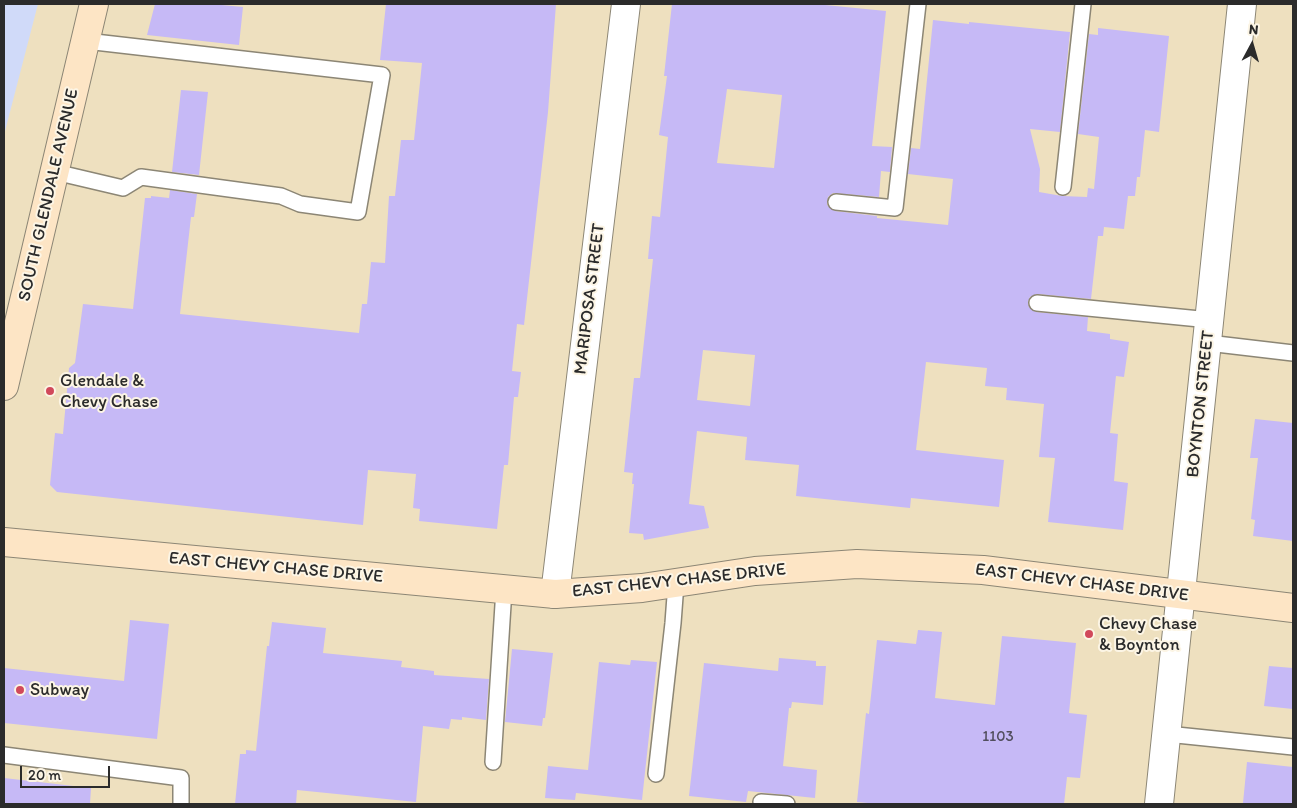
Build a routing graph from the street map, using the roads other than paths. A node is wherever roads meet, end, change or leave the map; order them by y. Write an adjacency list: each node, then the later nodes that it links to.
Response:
1 (94, 4): 6 (main road, SOUTH GLENDALE AVENUE)
2 (626, 4): 17 (street, MARIPOSA STREET)
3 (918, 4): 9 (lane)
4 (1084, 4): 8 (lane)
5 (1242, 4): 11 (street, BOYNTON STREET)
6 (86, 41): 7 (main road, SOUTH GLENDALE AVENUE); 7 (lane)
7 (55, 172): 13 (main road, SOUTH GLENDALE AVENUE)
8 (1063, 187)
9 (836, 202)
10 (1037, 303): 11 (lane)
11 (1209, 332): 12 (lane); 18 (street, BOYNTON STREET)
12 (1293, 353)
13 (4, 386)
14 (4, 542): 16 (main road, EAST CHEVY CHASE DRIVE)
15 (676, 583): 17 (main road, EAST CHEVY CHASE DRIVE); 18 (main road, EAST CHEVY CHASE DRIVE); 24 (lane)
16 (504, 589): 17 (main road, EAST CHEVY CHASE DRIVE); 23 (lane)
17 (555, 594)
18 (1182, 595): 19 (main road, EAST CHEVY CHASE DRIVE); 20 (street, BOYNTON STREET)
19 (1293, 608)
20 (1167, 734): 21 (lane); 28 (street, BOYNTON STREET)
21 (1293, 747)
22 (4, 755): 26 (lane)
23 (492, 762)
24 (656, 774)
25 (761, 802): 27 (lane)
26 (181, 804)
27 (787, 804)
28 (1159, 804)

